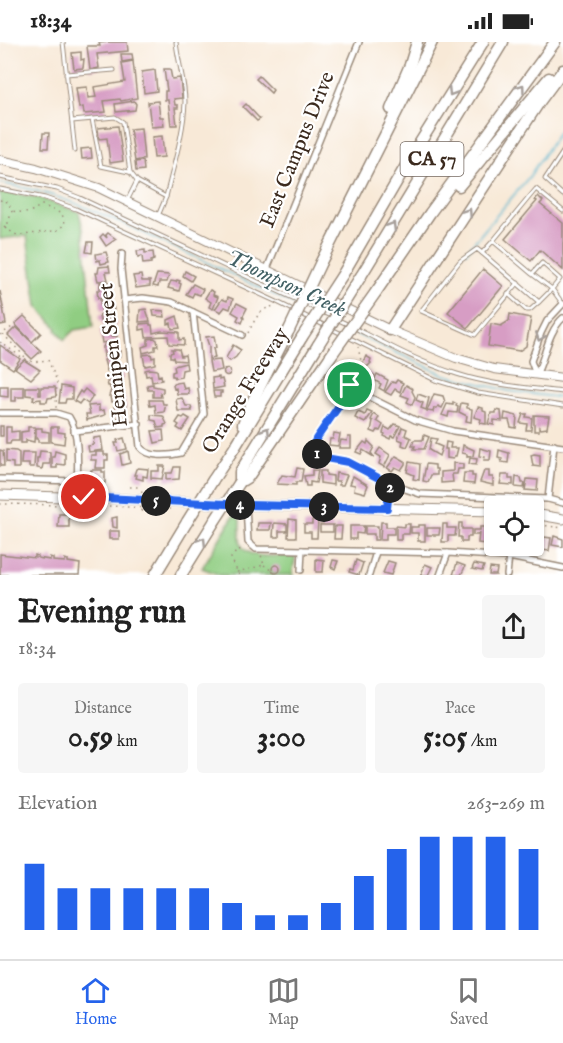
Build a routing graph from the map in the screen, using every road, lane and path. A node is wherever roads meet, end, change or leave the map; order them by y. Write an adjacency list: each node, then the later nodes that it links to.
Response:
1 (63, 42): 12 (lane)
2 (176, 42): 24 (lane)
3 (359, 42): 36 (street, East Campus Drive)
4 (417, 42): 23 (highway)
5 (432, 42): 23 (highway)
6 (483, 42): 66 (highway, Orange Freeway / CA 57, one-way to 66, bridge)
7 (503, 42): 70 (highway, Orange Freeway / CA 57, one-way to 7, bridge)
8 (555, 42): 35 (highway, one-way to 8)
9 (563, 62): 35 (highway)
10 (114, 70): 12 (lane)
11 (563, 70): 47 (highway, one-way to 11)
12 (66, 74): 14 (lane)
13 (92, 119): 14 (lane); 18 (lane); 18 (lane)
14 (72, 121): 15 (lane)
15 (75, 151)
16 (563, 152): 22 (lane)
17 (0, 160): 26 (street)
18 (130, 172): 20 (lane)
19 (0, 177): 59 (lane)
20 (137, 182): 24 (lane); 26 (lane)
21 (0, 189): 60 (lane)
22 (563, 195)
23 (354, 196): 66 (highway, bridge)
24 (166, 197): 29 (lane)
25 (0, 200): 27 (path)
26 (127, 201): 29 (street)
27 (12, 211): 30 (path); 30 (path)
28 (563, 211): 32 (lane)
29 (158, 216): 36 (street)
30 (5, 228): 31 (path)
31 (0, 230)
32 (493, 241): 33 (lane); 37 (lane)
33 (482, 253): 38 (lane); 40 (lane)
34 (122, 254): 41 (street, Hennipen Street)
35 (402, 255): 70 (highway, bridge)
36 (267, 269): 47 (street)
37 (532, 273): 39 (lane); 39 (lane)
38 (518, 283): 40 (lane); 42 (lane)
39 (552, 289): 42 (lane); 43 (lane)
40 (508, 294): 42 (lane)
41 (124, 300): 45 (street); 63 (street, Hennipen Street)
42 (539, 302)
43 (563, 304): 56 (street, one-way to 56)
44 (277, 306): 49 (path)
45 (193, 312): 49 (street); 63 (street, Hennipen Street)
46 (563, 318): 56 (street)
47 (390, 330): 56 (street)
48 (1, 334): 51 (path); 53 (path)
49 (242, 336)
50 (0, 342): 54 (path)
51 (11, 342): 54 (path); 55 (path)
52 (357, 345): 58 (path)
53 (35, 346)
54 (6, 347): 55 (path)
55 (26, 358): 62 (path)
56 (536, 375): 57 (street)
57 (563, 378)
58 (352, 391): 65 (street); 71 (street)
59 (563, 392)
60 (563, 406)
61 (0, 413): 62 (street)
62 (56, 413): 64 (street)
63 (139, 424): 64 (street)
64 (74, 431): 69 (street)
65 (554, 445): 67 (street); 75 (street)
66 (235, 447): 95 (highway, Orange Freeway / CA 57, bridge)
67 (563, 447)
68 (0, 479): 69 (street)
69 (76, 481): 74 (street)
70 (240, 482): 96 (highway, Orange Freeway / CA 57, one-way to 70, bridge)
71 (390, 484): 75 (street); 78 (street)
72 (130, 487): 80 (path, bridge)
73 (0, 495): 74 (main road)
74 (77, 497): 77 (main road)
75 (548, 499): 76 (street)
76 (563, 503)
77 (246, 505): 78 (main road); 86 (street)
78 (387, 508): 79 (main road)
79 (484, 511)
80 (153, 512)
81 (544, 516): 82 (main road)
82 (563, 519)
83 (544, 525): 84 (path)
84 (563, 528)
85 (244, 547): 94 (path)
86 (302, 550): 87 (street); 93 (street)
87 (376, 552): 88 (street); 98 (street)
88 (448, 554): 90 (street); 99 (street)
89 (261, 555): 91 (path)
90 (509, 557): 92 (street); 100 (street)
91 (264, 565): 94 (path); 97 (path)
92 (563, 567)
93 (301, 570)
94 (238, 574)
95 (154, 575)
96 (181, 575)
97 (277, 575)
98 (369, 575)
99 (440, 575)
100 (507, 575)

